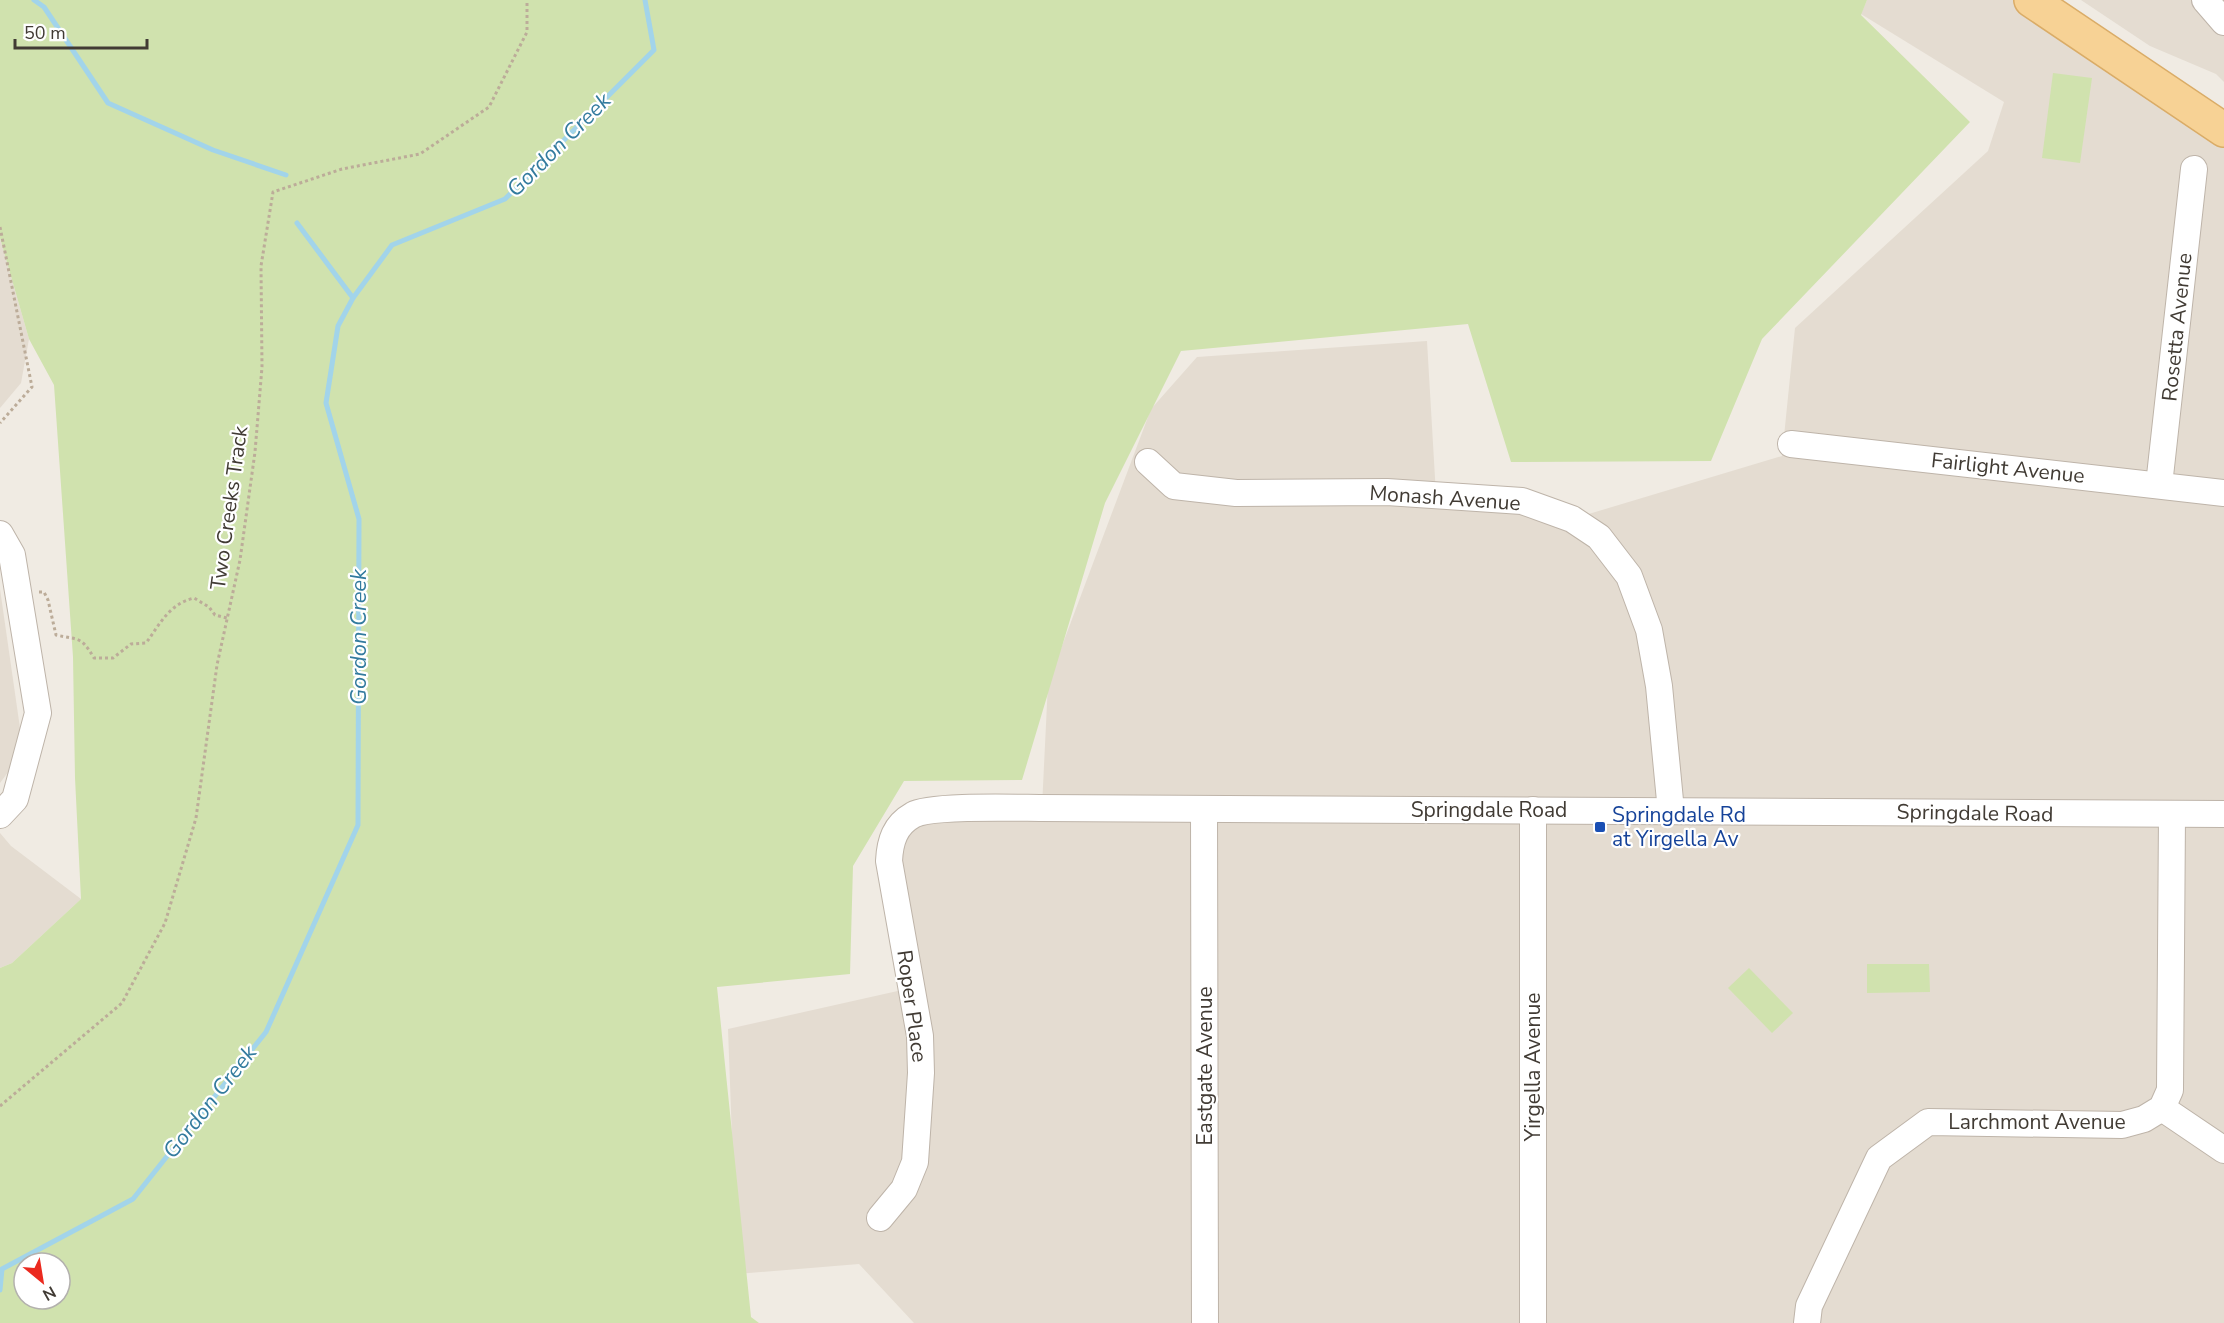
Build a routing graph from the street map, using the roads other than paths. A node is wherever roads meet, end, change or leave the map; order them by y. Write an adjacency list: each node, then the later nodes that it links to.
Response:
1 (2031, 0): 4 (main road)
2 (2205, 0): 3 (street)
3 (2224, 22)
4 (2224, 130)
5 (2194, 169): 8 (street, Rosetta Avenue)
6 (1791, 444): 8 (street, Fairlight Avenue)
7 (1148, 462): 14 (street, Monash Avenue)
8 (2159, 484): 9 (street, Fairlight Avenue)
9 (2224, 493)
10 (0, 534): 16 (street)
11 (1204, 809): 12 (street, Springdale Road); 13 (street, Springdale Road); 21 (street, Eastgate Avenue)
12 (934, 810): 20 (street, Roper Place)
13 (1533, 810): 14 (street, Springdale Road); 22 (street, Yirgella Avenue)
14 (1671, 811): 17 (street, Springdale Road)
15 (2224, 814): 17 (street, Springdale Road)
16 (0, 815)
17 (2172, 815): 18 (street)
18 (2162, 1108): 19 (street); 23 (street, Larchmont Avenue)
19 (2224, 1150)
20 (880, 1218)
21 (1205, 1323)
22 (1533, 1323)
23 (1808, 1323)

